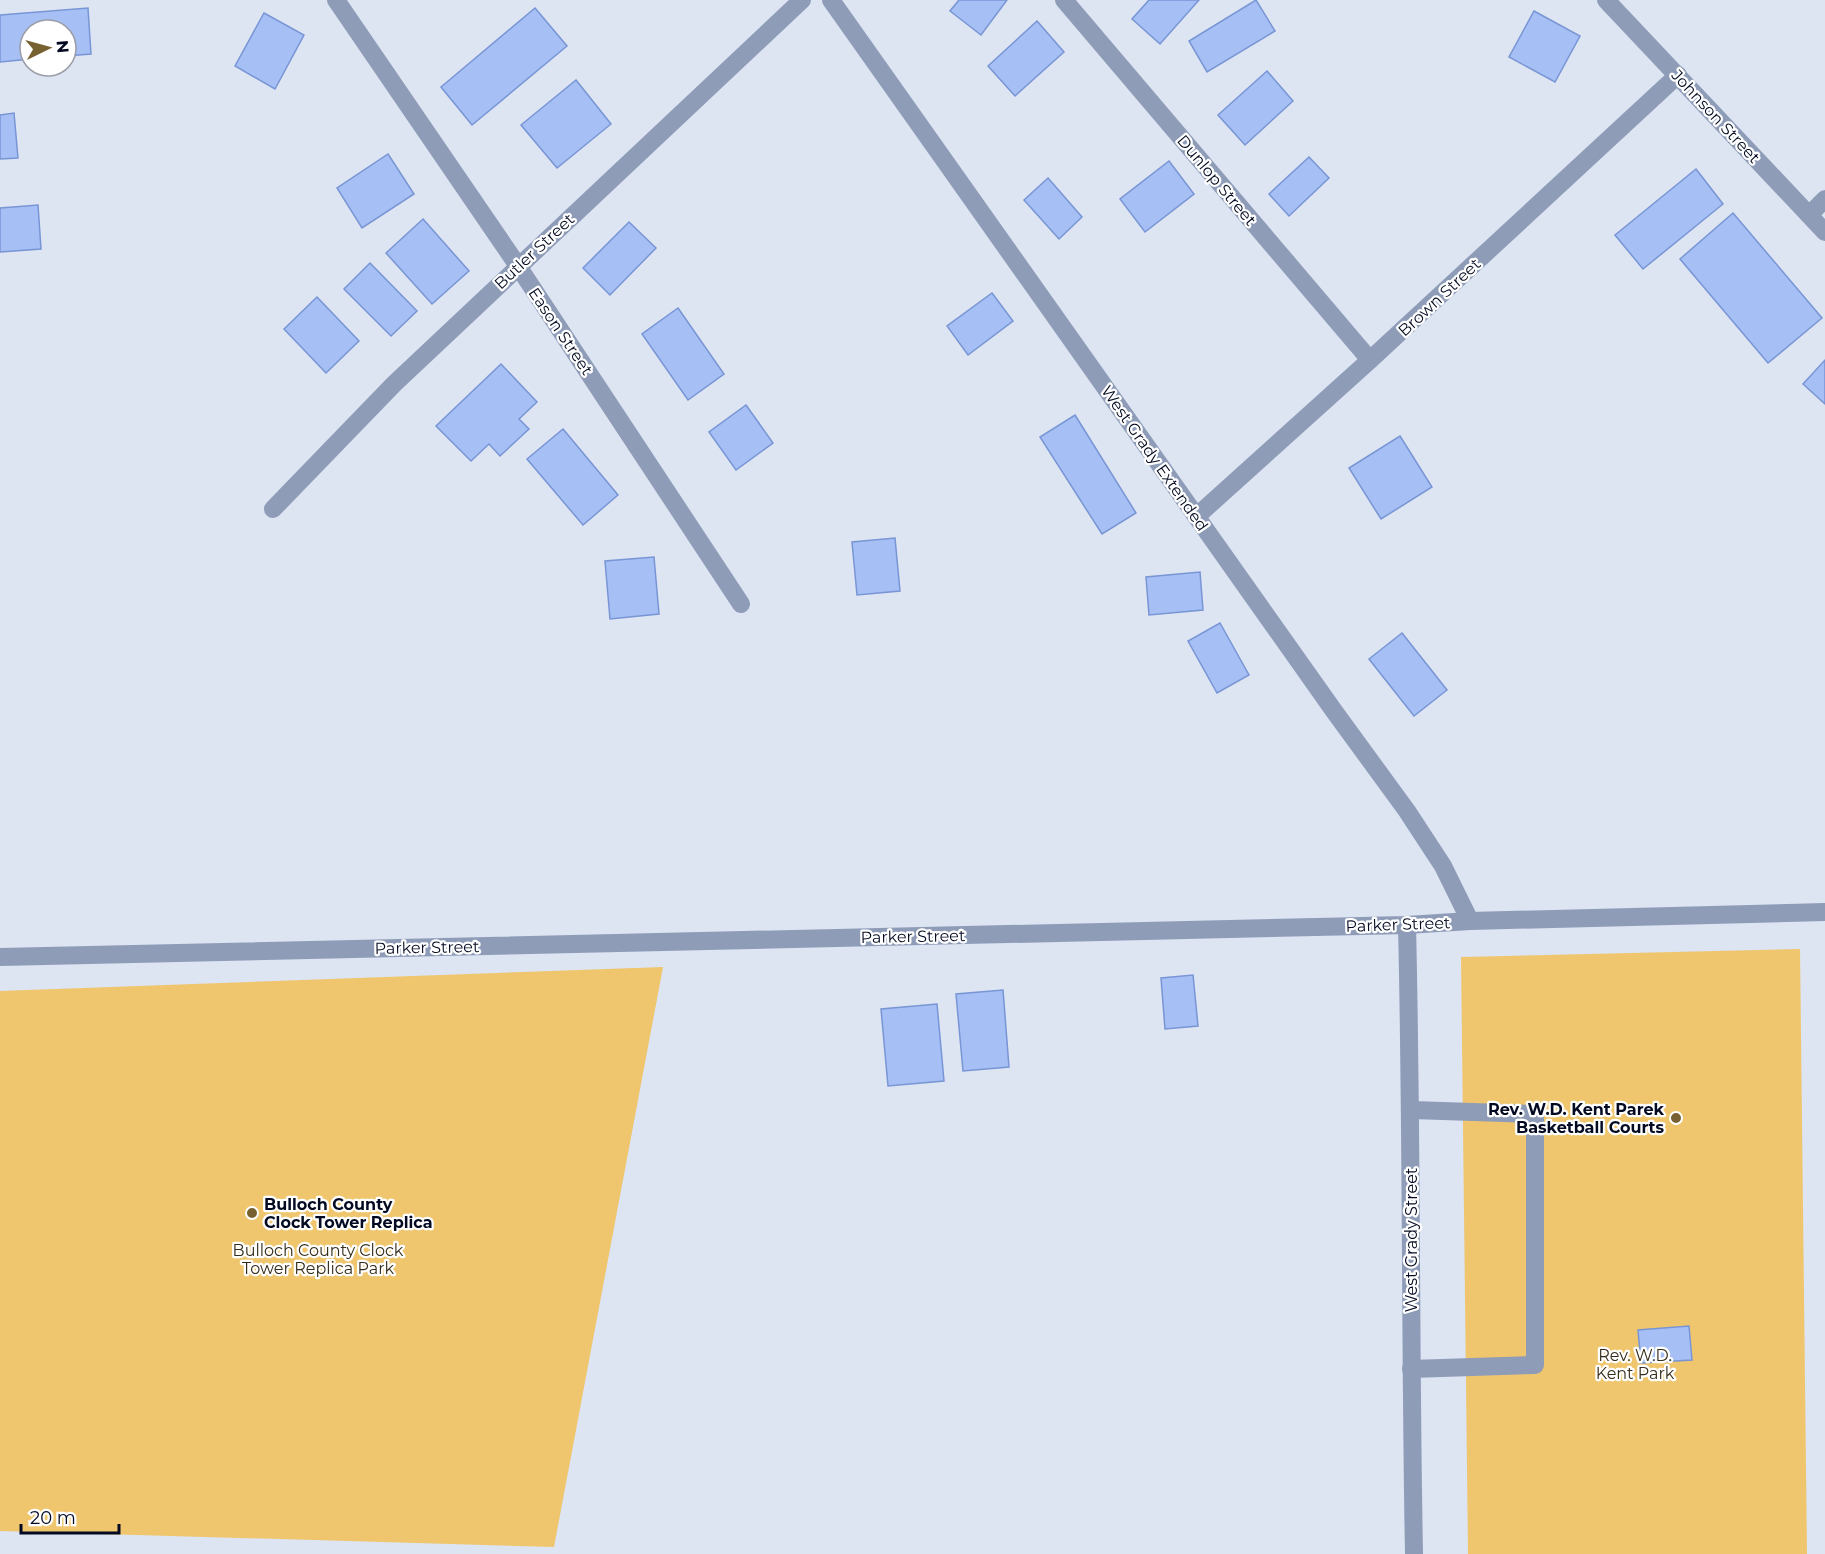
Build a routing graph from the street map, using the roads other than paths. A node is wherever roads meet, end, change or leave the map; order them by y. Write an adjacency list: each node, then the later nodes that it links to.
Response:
1 (336, 0): 10 (street, Eason Street)
2 (802, 0): 10 (street, Butler Street)
3 (831, 0): 13 (street, West Grady Extended)
4 (1064, 0): 11 (street, Dunlop Street)
5 (1606, 0): 6 (street, Johnson Street)
6 (1678, 75): 8 (street, Johnson Street); 11 (street, Brown Street)
7 (1825, 199): 8 (street)
8 (1809, 214): 9 (street, Johnson Street)
9 (1825, 232)
10 (518, 266): 12 (street, Butler Street); 14 (street, Eason Street)
11 (1370, 360): 13 (street, Brown Street)
12 (273, 509)
13 (1197, 516): 16 (street, West Grady Extended)
14 (741, 604)
15 (1825, 912): 16 (street, Parker Street)
16 (1470, 921): 17 (street, Parker Street)
17 (1407, 925): 18 (street, Parker Street); 19 (street, West Grady Street)
18 (0, 957)
19 (1412, 1110): 20 (street, West Grady Street); 20 (street)
20 (1411, 1369): 21 (street, West Grady Street)
21 (1414, 1554)

